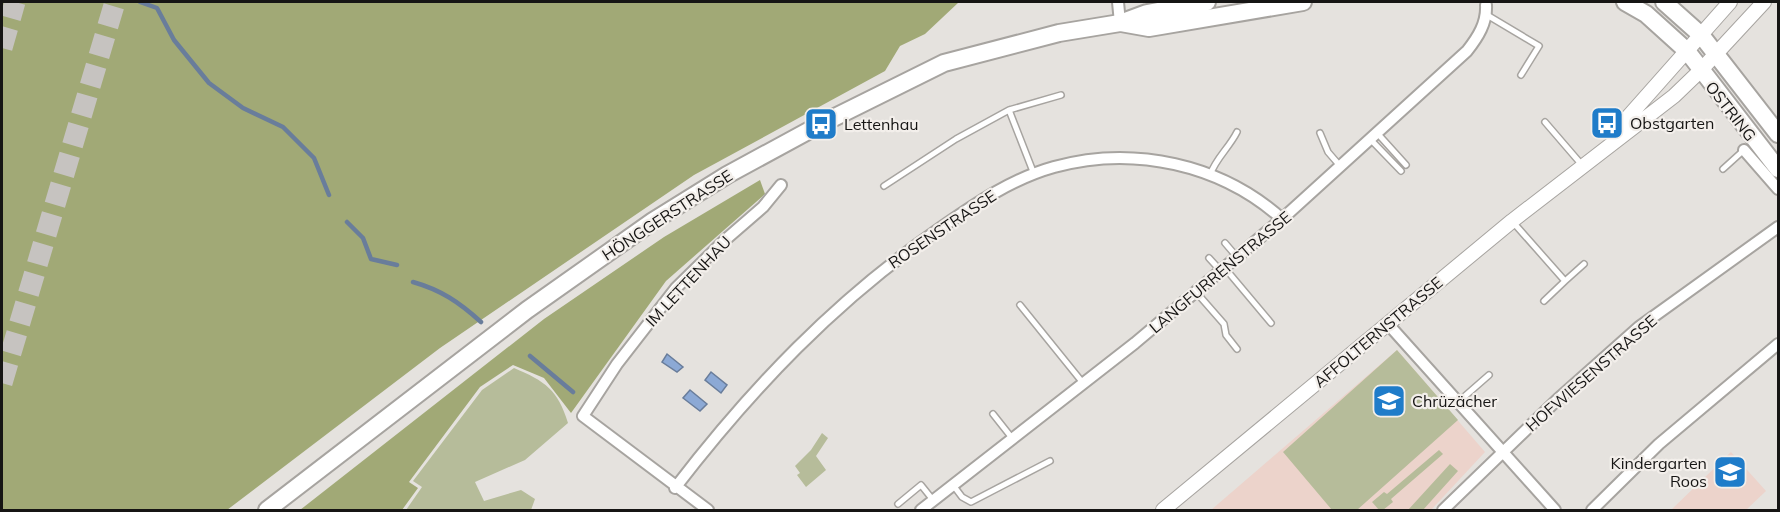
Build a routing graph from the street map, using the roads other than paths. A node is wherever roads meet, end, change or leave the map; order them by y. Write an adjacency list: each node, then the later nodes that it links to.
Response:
1 (1118, 2): 9 (street)
2 (1207, 2): 9 (main road, HÖNGGERSTRASSE)
3 (1303, 2): 9 (main road, HÖNGGERSTRASSE)
4 (1625, 2): 11 (main road)
5 (1664, 2): 10 (main road)
6 (1730, 2): 10 (street, AFFOLTERNSTRASSE)
7 (1764, 2): 12 (street, AFFOLTERNSTRASSE)
8 (1486, 10): 14 (lane); 21 (street, LANGFURRENSTRASSE)
9 (1120, 23): 62 (main road, HÖNGGERSTRASSE)
10 (1701, 35): 11 (street, AFFOLTERNSTRASSE); 12 (main road)
11 (1687, 51): 13 (main road, OSTRING); 23 (street, AFFOLTERNSTRASSE)
12 (1716, 54): 13 (street, AFFOLTERNSTRASSE); 20 (main road, OSTRING)
13 (1700, 71): 23 (street, AFFOLTERNSTRASSE); 28 (main road, OSTRING)
14 (1521, 75)
15 (1061, 95): 16 (lane)
16 (1009, 110): 30 (lane); 33 (lane)
17 (1545, 122): 25 (lane)
18 (1237, 132): 31 (lane)
19 (1320, 133): 26 (lane)
20 (1779, 134)
21 (1375, 137): 24 (lane); 26 (street, LANGFURRENSTRASSE); 29 (lane)
22 (1744, 150): 27 (lane); 34 (street)
23 (1594, 155): 25 (street, AFFOLTERNSTRASSE)
24 (1406, 165)
25 (1582, 165): 36 (street, AFFOLTERNSTRASSE)
26 (1342, 167): 35 (street, LANGFURRENSTRASSE)
27 (1723, 169)
28 (1779, 169)
29 (1401, 171)
30 (1034, 174): 31 (street, ROSENSTRASSE); 59 (street, ROSENSTRASSE)
31 (1210, 175): 35 (street, ROSENSTRASSE)
32 (781, 185): 59 (street, IM LETTENHAU)
33 (884, 186)
34 (1779, 189)
35 (1282, 219): 39 (street, LANGFURRENSTRASSE)
36 (1512, 221): 43 (lane); 48 (street, AFFOLTERNSTRASSE)
37 (1779, 227): 56 (street, HOFWIESENSTRASSE)
38 (1225, 243): 39 (lane)
39 (1237, 257): 42 (street, LANGFURRENSTRASSE)
40 (1209, 258): 42 (lane)
41 (1584, 264): 43 (lane)
42 (1222, 269): 44 (street, LANGFURRENSTRASSE); 47 (lane)
43 (1565, 281): 45 (lane)
44 (1196, 292): 50 (lane); 52 (street, LANGFURRENSTRASSE)
45 (1544, 301)
46 (1020, 305): 52 (lane)
47 (1271, 323)
48 (1388, 324): 53 (street); 65 (street, AFFOLTERNSTRASSE)
49 (1779, 344): 68 (street)
50 (1237, 349)
51 (1490, 375): 53 (lane)
52 (1083, 384): 55 (street, LANGFURRENSTRASSE)
53 (1457, 403): 56 (street)
54 (993, 414): 55 (lane)
55 (1012, 438): 58 (street, LANGFURRENSTRASSE)
56 (1501, 452): 66 (street, HOFWIESENSTRASSE); 67 (street)
57 (1050, 461): 58 (lane)
58 (953, 485): 60 (street, LANGFURRENSTRASSE)
59 (675, 488): 63 (street)
60 (933, 501): 61 (lane); 64 (street, LANGFURRENSTRASSE)
61 (898, 504)
62 (267, 510)
63 (708, 510)
64 (921, 510)
65 (1163, 510)
66 (1443, 510)
67 (1555, 510)
68 (1592, 510)

